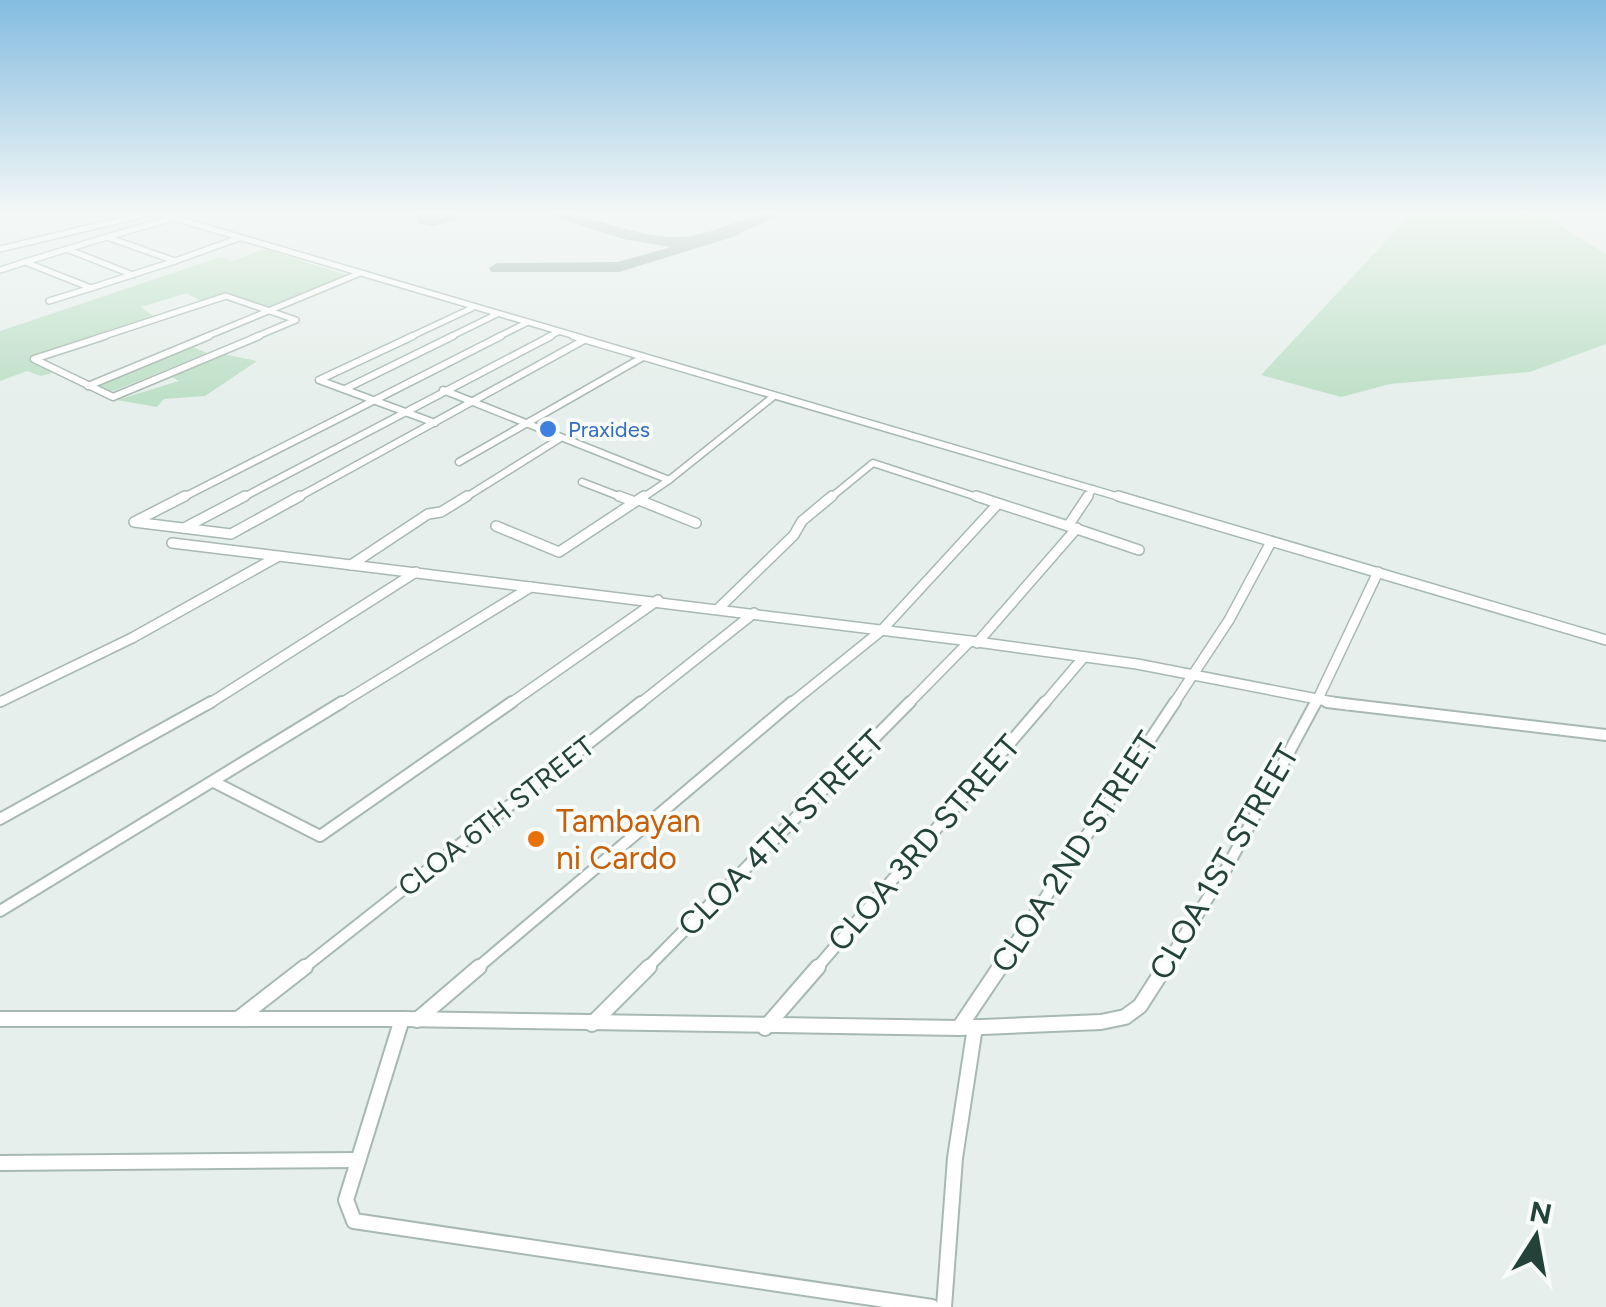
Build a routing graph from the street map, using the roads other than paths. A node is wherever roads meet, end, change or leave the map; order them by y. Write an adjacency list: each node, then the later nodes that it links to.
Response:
1 (52, 273): 6 (street)
2 (128, 273): 5 (street)
3 (139, 273): 5 (street)
4 (360, 273): 8 (street); 9 (street)
5 (133, 275): 6 (street)
6 (90, 288): 7 (street)
7 (48, 301)
8 (473, 307): 10 (street); 16 (street)
9 (272, 312): 15 (street); 15 (street); 15 (street)
10 (497, 314): 11 (street); 16 (street)
11 (526, 323): 12 (street); 19 (street)
12 (558, 332): 13 (street); 17 (street)
13 (584, 340): 14 (street); 20 (street)
14 (643, 357): 18 (street); 23 (street)
15 (88, 386)
16 (345, 390): 19 (street)
17 (443, 390): 20 (street); 21 (street)
18 (774, 396): 26 (street); 28 (street)
19 (373, 401): 21 (street); 34 (street)
20 (470, 403): 22 (street); 23 (street)
21 (402, 412): 22 (street); 34 (street)
22 (434, 423): 34 (street)
23 (522, 425): 24 (street); 25 (street)
24 (559, 439): 26 (street); 39 (street)
25 (458, 462)
26 (669, 480): 29 (street)
27 (582, 482): 29 (street)
28 (1093, 489): 33 (street); 36 (street)
29 (637, 501): 31 (street); 32 (street)
30 (996, 506): 33 (street); 44 (street); 46 (street)
31 (696, 523)
32 (496, 526)
33 (1072, 527): 37 (street); 48 (street)
34 (181, 530)
35 (172, 542): 38 (street)
36 (1272, 542): 41 (street); 50 (street, CLOA 2ND STREET)
37 (1139, 550)
38 (277, 558): 39 (street); 52 (street)
39 (351, 565): 40 (street)
40 (416, 572): 42 (street); 55 (street)
41 (1378, 572): 47 (street); 51 (street, CLOA 1ST STREET)
42 (532, 587): 43 (street); 54 (street)
43 (658, 600): 44 (street); 54 (street)
44 (719, 608): 45 (street)
45 (754, 612): 46 (street); 58 (street, CLOA 6TH STREET)
46 (882, 630): 48 (street); 59 (street)
47 (1606, 640)
48 (974, 642): 49 (street); 60 (street, CLOA 4TH STREET)
49 (1083, 658): 50 (street); 62 (street, CLOA 3RD STREET)
50 (1192, 675): 51 (street); 63 (street, CLOA 2ND STREET)
51 (1317, 701): 53 (street); 61 (street, CLOA 1ST STREET)
52 (0, 702)
53 (1606, 735)
54 (214, 782): 56 (street)
55 (0, 820)
56 (0, 910)
57 (0, 1019): 58 (street)
58 (238, 1019): 59 (street)
59 (409, 1020): 60 (street); 64 (street)
60 (592, 1024): 62 (street)
61 (975, 1027): 63 (street); 67 (street)
62 (765, 1028): 63 (street)
63 (958, 1028)
64 (357, 1160): 65 (street); 66 (street)
65 (0, 1163)
66 (932, 1307)
67 (944, 1307)

